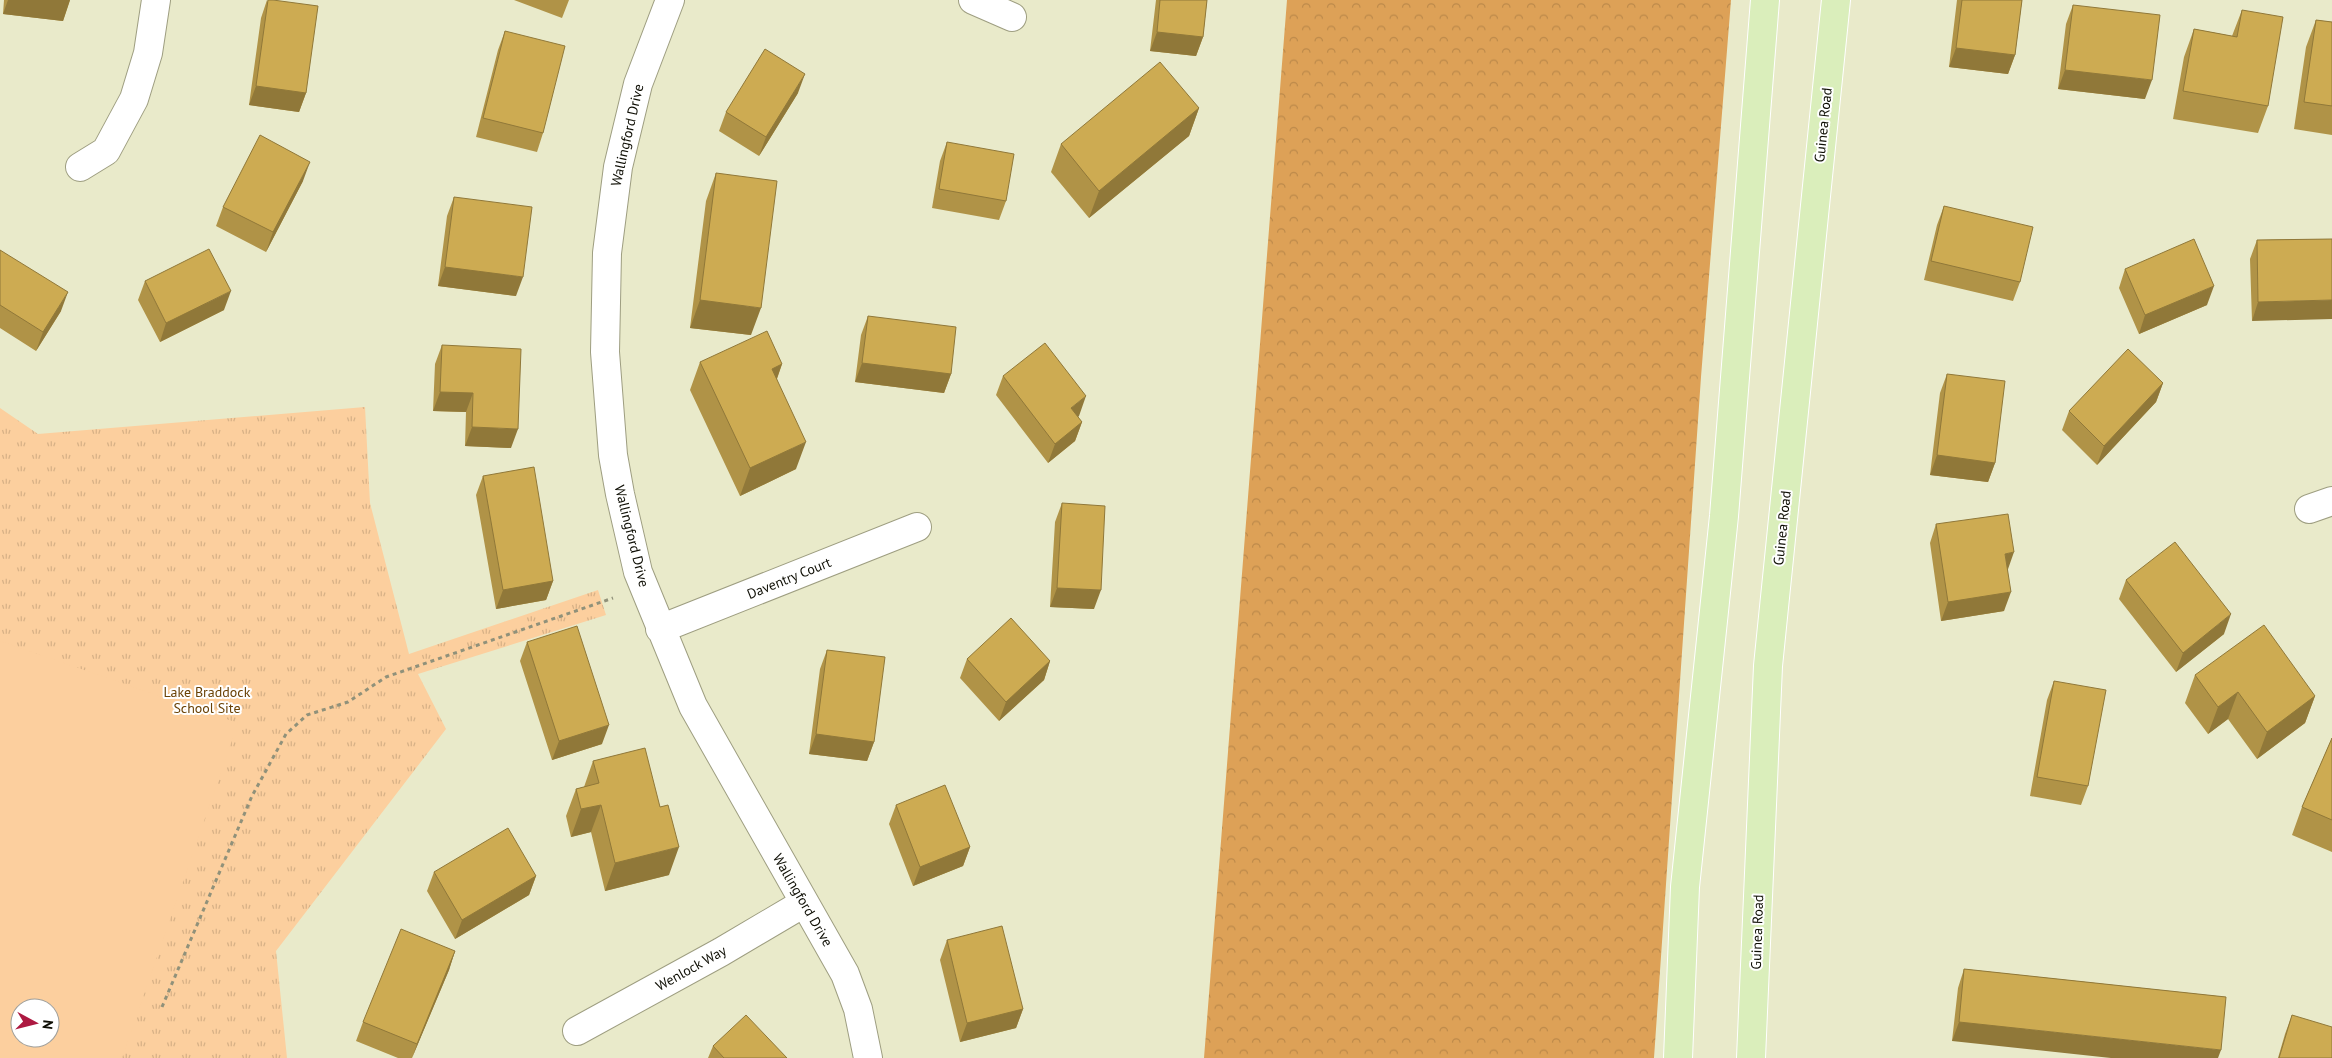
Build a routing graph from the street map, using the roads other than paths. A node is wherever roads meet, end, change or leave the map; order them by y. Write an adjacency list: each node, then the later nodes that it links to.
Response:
1 (156, 0): 7 (street)
2 (670, 0): 9 (street, Wallingford Drive)
3 (973, 0): 6 (street)
4 (1765, 0): 13 (main road)
5 (1836, 0): 14 (main road, Guinea Road)
6 (1012, 17)
7 (80, 167)
8 (917, 527): 9 (street, Daventry Court)
9 (660, 629): 10 (street, Wallingford Drive)
10 (804, 903): 11 (street, Wenlock Way); 12 (street, Wallingford Drive)
11 (578, 1031)
12 (868, 1058)
13 (1678, 1058)
14 (1751, 1058)

